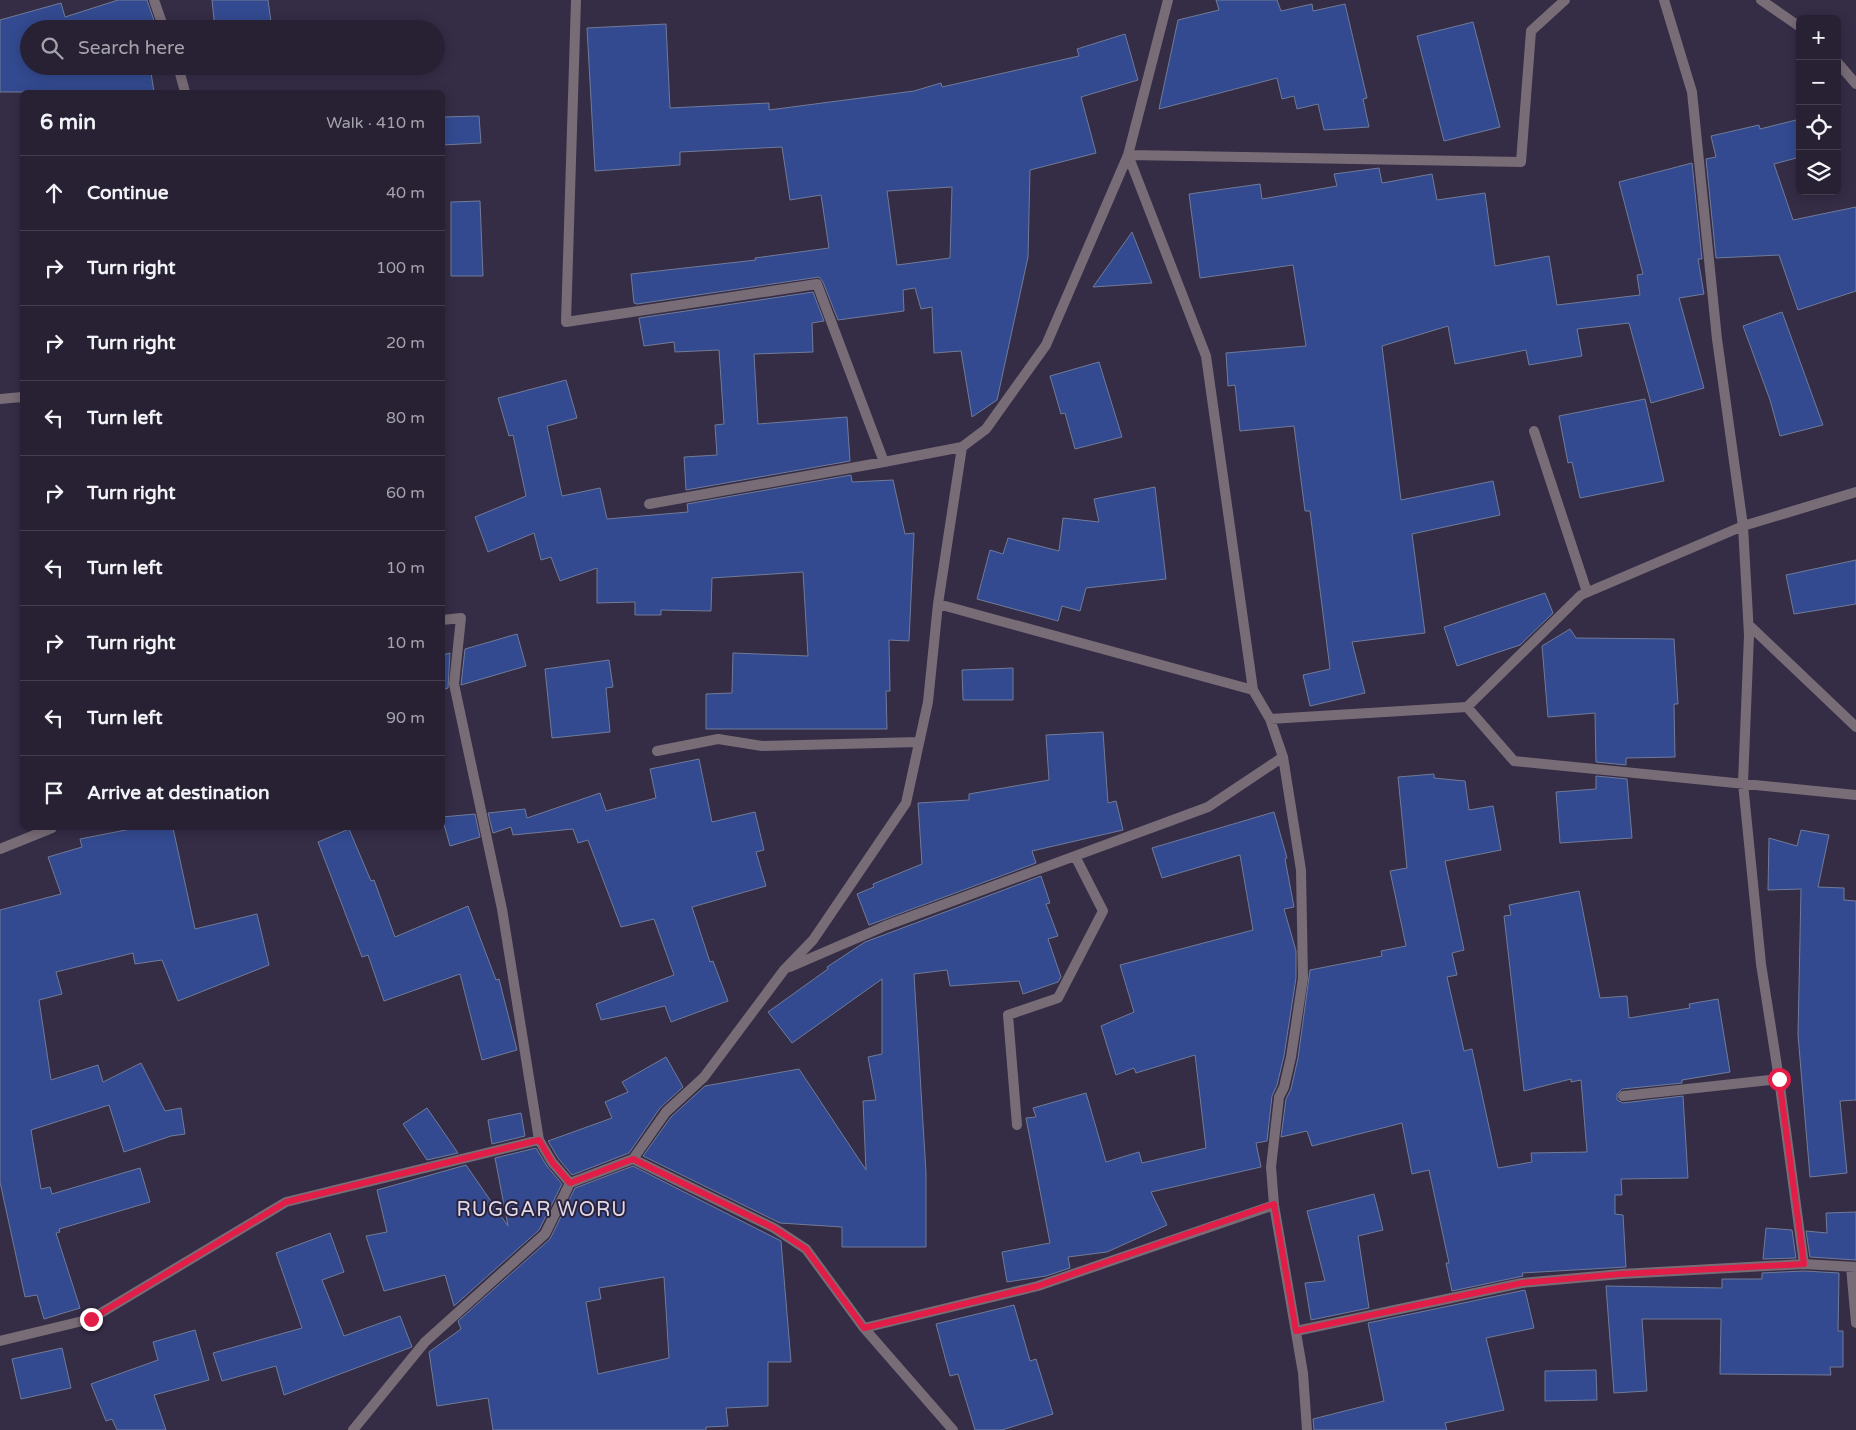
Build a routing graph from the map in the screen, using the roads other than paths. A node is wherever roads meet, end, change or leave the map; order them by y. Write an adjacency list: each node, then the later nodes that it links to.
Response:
1 (154, 0): 7 (street)
2 (576, 0): 18 (street)
3 (1168, 0): 13 (street)
4 (1565, 0): 13 (street)
5 (1664, 0): 21 (street)
6 (1761, 0): 8 (street)
7 (161, 20)
8 (1796, 24)
9 (1841, 67): 11 (street)
10 (182, 75): 12 (street)
11 (1856, 84)
12 (185, 90)
13 (1128, 155): 17 (street); 26 (street)
14 (20, 397): 15 (street)
15 (0, 399)
16 (1534, 431): 22 (street)
17 (962, 447): 18 (street); 23 (street)
18 (884, 462): 20 (street)
19 (1856, 492): 21 (street)
20 (649, 504)
21 (1743, 526): 22 (street); 25 (street)
22 (1587, 592): 27 (street)
23 (938, 604): 26 (street); 30 (street)
24 (445, 620): 42 (street)
25 (1749, 625): 29 (street); 33 (street)
26 (1253, 690): 28 (street)
27 (1467, 707): 28 (street); 33 (street)
28 (1270, 718): 32 (street)
29 (1856, 727)
30 (919, 742): 31 (street); 38 (street)
31 (657, 751)
32 (1283, 756): 37 (street); 45 (street)
33 (1743, 783): 34 (street); 39 (street)
34 (1856, 794)
35 (47, 830): 36 (street)
36 (0, 849)
37 (1075, 856): 38 (street); 41 (street)
38 (784, 970): 43 (street)
39 (1779, 1079): 40 (street); 46 (street)
40 (1623, 1096)
41 (1018, 1124)
42 (539, 1140): 44 (street); 51 (street)
43 (633, 1159): 44 (street); 49 (street)
44 (570, 1183): 52 (street)
45 (1274, 1204): 49 (street); 50 (street)
46 (1804, 1264): 47 (street); 50 (street)
47 (1854, 1267): 48 (street)
48 (1856, 1323)
49 (864, 1328): 53 (street)
50 (1296, 1331): 54 (street)
51 (0, 1341)
52 (353, 1430)
53 (953, 1430)
54 (1307, 1430)

